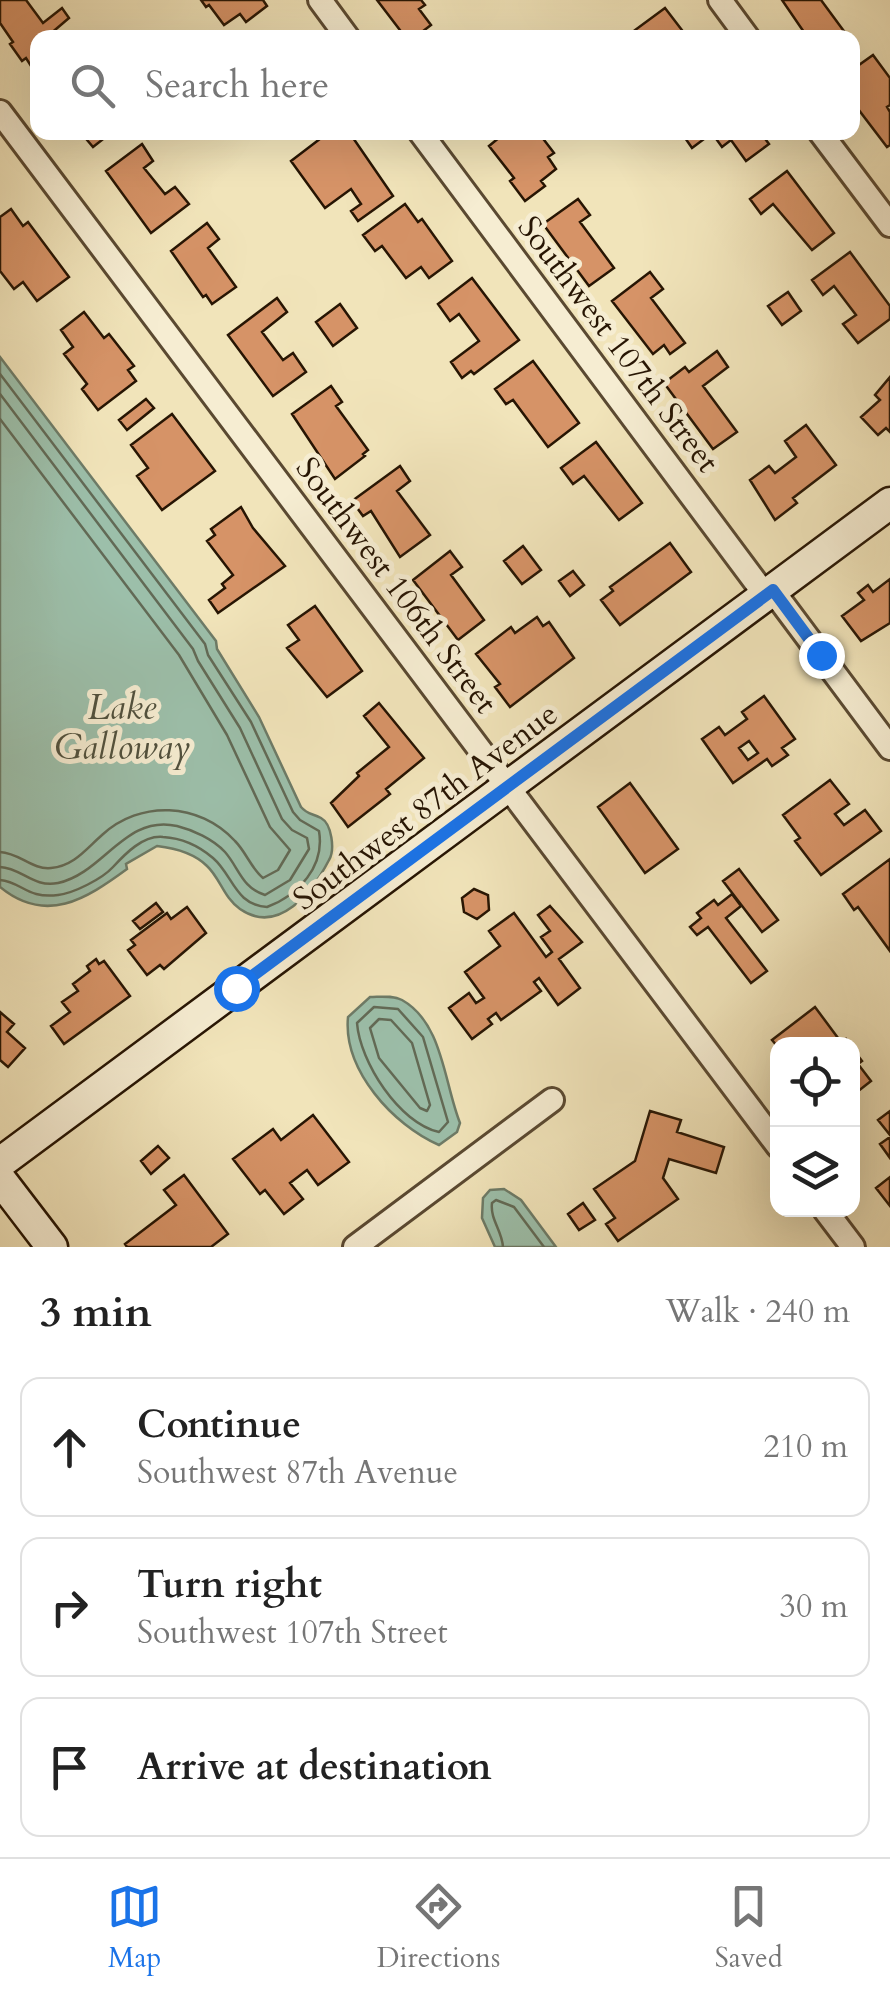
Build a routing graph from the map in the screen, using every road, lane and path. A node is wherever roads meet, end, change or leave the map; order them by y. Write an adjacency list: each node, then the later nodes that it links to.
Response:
1 (320, 0): 3 (street)
2 (720, 0): 4 (street)
3 (342, 30)
4 (742, 30)
5 (0, 112): 12 (street, Southwest 106th Street)
6 (426, 140): 10 (street, Southwest 107th Street)
7 (826, 140): 8 (street)
8 (890, 224)
9 (890, 503): 10 (main road, Southwest 87th Avenue)
10 (770, 593): 11 (street, Southwest 107th Street); 12 (main road, Southwest 87th Avenue)
11 (890, 748)
12 (509, 787): 14 (street, Southwest 106th Street); 15 (main road, Southwest 87th Avenue)
13 (552, 1100): 19 (street)
14 (770, 1135)
15 (0, 1163)
16 (0, 1178): 18 (main road)
17 (830, 1217): 20 (street)
18 (52, 1247)
19 (355, 1247)
20 (853, 1247)

